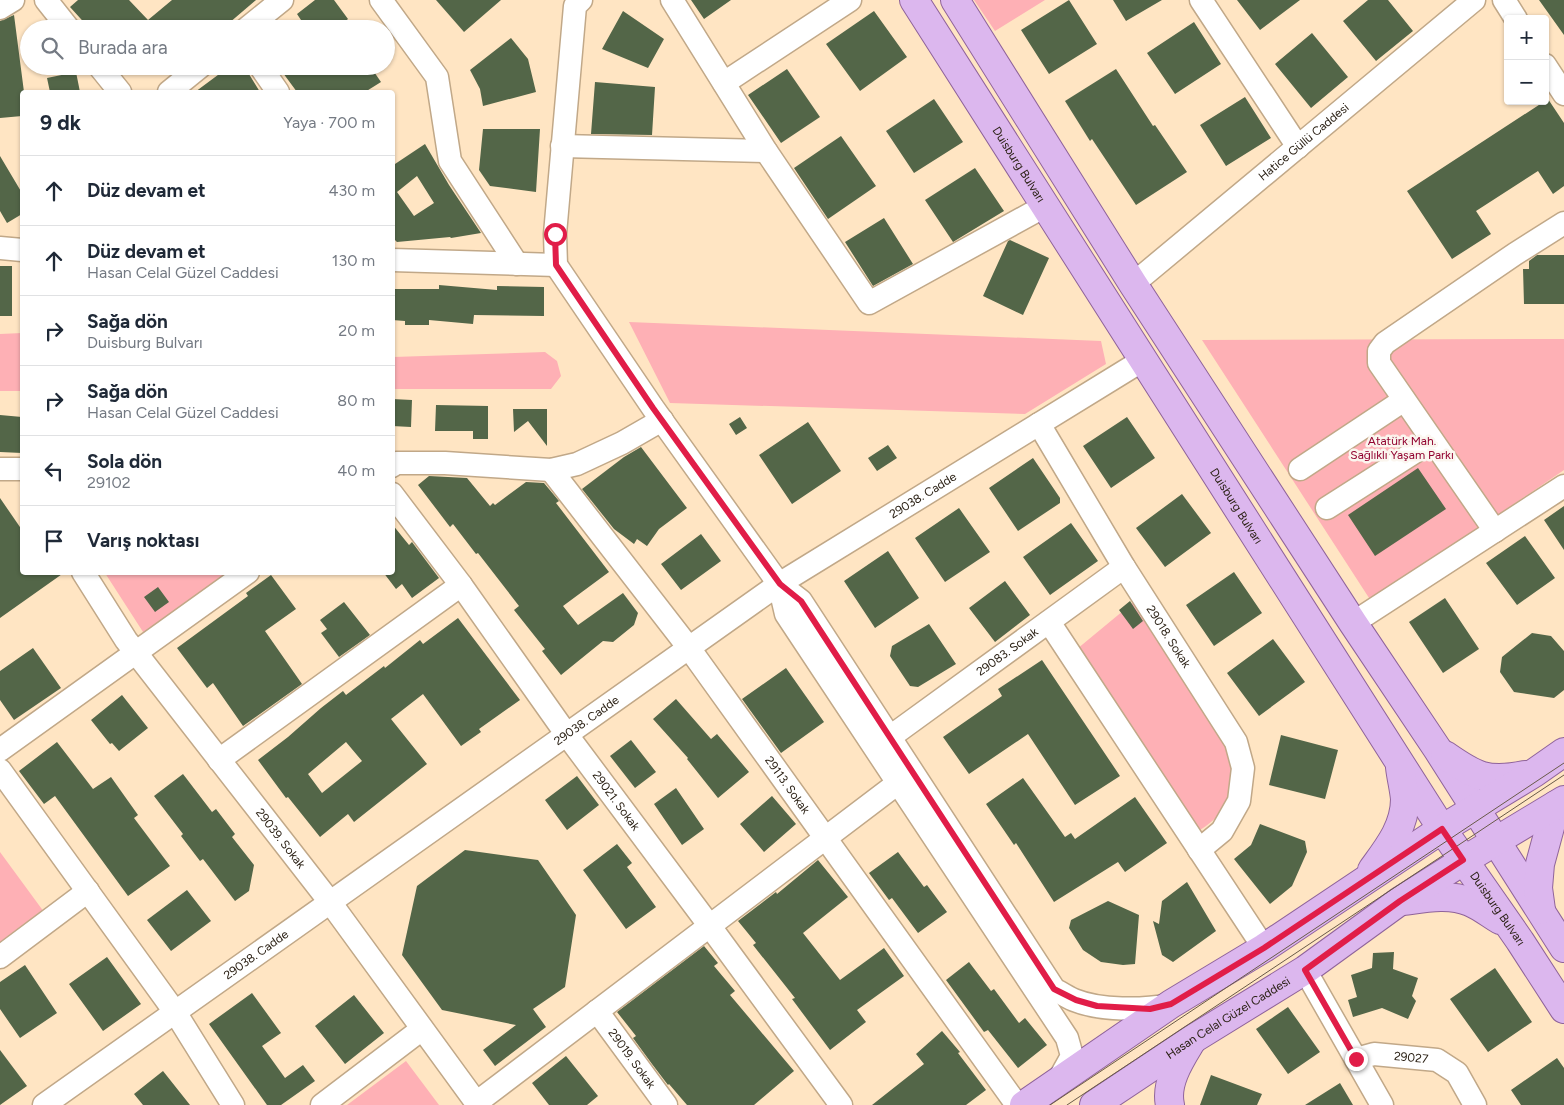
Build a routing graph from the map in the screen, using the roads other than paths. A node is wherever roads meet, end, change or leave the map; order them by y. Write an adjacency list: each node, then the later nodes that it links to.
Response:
1 (13, 0): 13 (street)
2 (46, 0): 15 (street)
3 (282, 0): 16 (street)
4 (672, 0): 21 (street)
5 (850, 0): 21 (street)
6 (914, 0): 29 (main road, Duisburg Bulvarı)
7 (955, 0): 36 (main road)
8 (1201, 0): 27 (street)
9 (1474, 0): 27 (street, Hatice Güllü Caddesi)
10 (1504, 0): 14 (street)
11 (385, 1): 34 (street)
12 (575, 2): 26 (street)
13 (0, 8)
14 (1513, 15)
15 (62, 20)
16 (257, 20)
17 (1549, 71): 25 (street)
18 (106, 75): 22 (street)
19 (190, 75): 23 (street)
20 (266, 75): 24 (street)
21 (724, 83): 28 (street)
22 (118, 90)
23 (171, 90)
24 (277, 90)
25 (1564, 94)
26 (562, 146): 28 (street); 35 (street)
27 (1298, 147): 36 (street, Hatice Güllü Caddesi)
28 (766, 151): 29 (street)
29 (1045, 206): 37 (main road, Duisburg Bulvarı)
30 (1564, 223): 38 (street)
31 (0, 248): 32 (street)
32 (20, 250)
33 (395, 260): 34 (street)
34 (517, 264): 35 (street)
35 (556, 265): 39 (street)
36 (1133, 284): 57 (main road)
37 (1143, 360): 40 (street, 29038. Cadde); 65 (main road, Duisburg Bulvarı)
38 (1404, 400): 41 (street); 43 (street)
39 (662, 420): 46 (street); 55 (street)
40 (1039, 424): 51 (street, 29018. Sokak); 55 (street, 29038. Cadde)
41 (1432, 441): 49 (street); 50 (street)
42 (395, 464): 46 (street)
43 (1300, 468)
44 (0, 469): 45 (street)
45 (20, 469)
46 (551, 470): 58 (street, 29113. Sokak)
47 (1564, 486): 50 (street)
48 (395, 498): 54 (street, 29021. Sokak)
49 (1327, 508)
50 (1495, 531): 57 (street)
51 (1124, 567): 56 (street, 29083. Sokak); 75 (street, 29018. Sokak)
52 (85, 575): 59 (street, 29039. Sokak)
53 (244, 575): 59 (street)
54 (461, 584): 60 (street, 29021. Sokak); 66 (street)
55 (780, 584): 58 (street, 29038. Cadde); 61 (street); 69 (street)
56 (1049, 622): 61 (street, 29083. Sokak); 75 (street)
57 (1353, 623): 63 (main road)
58 (689, 648): 60 (street, 29038. Cadde); 73 (street, 29113. Sokak)
59 (136, 653): 62 (street); 66 (street, 29039. Sokak)
60 (567, 735): 80 (street, 29038. Cadde); 82 (street, 29021. Sokak)
61 (890, 737): 88 (street)
62 (0, 750)
63 (1438, 750): 68 (main road); 71 (main road)
64 (1564, 752): 68 (main road)
65 (1398, 758): 72 (main road, Duisburg Bulvarı); 77 (main road)
66 (219, 760): 80 (street, 29039. Sokak)
67 (0, 770): 78 (street)
68 (1534, 773): 71 (main road)
69 (898, 783): 73 (street); 95 (street)
70 (1560, 802): 74 (main road, Hasan Celal Güzel Caddesi); 81 (main road)
71 (1476, 809): 72 (main road); 74 (main road)
72 (1442, 829): 76 (main road, Duisburg Bulvarı); 77 (main road)
73 (824, 838): 82 (street); 102 (street, 29113. Sokak)
74 (1496, 840): 76 (main road, Hasan Celal Güzel Caddesi); 81 (main road)
75 (1199, 850): 84 (street)
76 (1463, 860): 79 (main road, Hasan Celal Güzel Caddesi); 83 (main road, Duisburg Bulvarı)
77 (1364, 881): 84 (main road)
78 (88, 891): 86 (street); 91 (street)
79 (1400, 901): 83 (main road); 87 (main road, Hasan Celal Güzel Caddesi)
80 (330, 902): 91 (street, 29038. Cadde); 92 (street, 29039. Sokak)
81 (1541, 912): 85 (main road)
82 (709, 925): 90 (street); 101 (street, 29021. Sokak)
83 (1509, 925): 89 (main road, Duisburg Bulvarı)
84 (1264, 948): 88 (main road)
85 (1564, 948)
86 (0, 957)
87 (1305, 970): 93 (main road, Hasan Celal Güzel Caddesi); 94 (street)
88 (1171, 1004): 95 (main road)
89 (1564, 1009)
90 (597, 1010): 96 (street); 100 (street, 29019. Sokak)
91 (175, 1012): 97 (street, 29038. Cadde); 98 (street)
92 (422, 1029): 96 (street, 29039. Sokak); 99 (street)
93 (1193, 1039): 104 (main road, Hasan Celal Güzel Caddesi); 105 (main road)
94 (1356, 1059): 106 (street); 107 (street, 29027)
95 (1058, 1081): 103 (main road)
96 (477, 1104)
97 (44, 1105)
98 (233, 1105)
99 (322, 1105)
100 (666, 1105)
101 (842, 1105)
102 (1017, 1105)
103 (1024, 1105)
104 (1094, 1105)
105 (1170, 1105)
106 (1382, 1105)
107 (1475, 1105)

